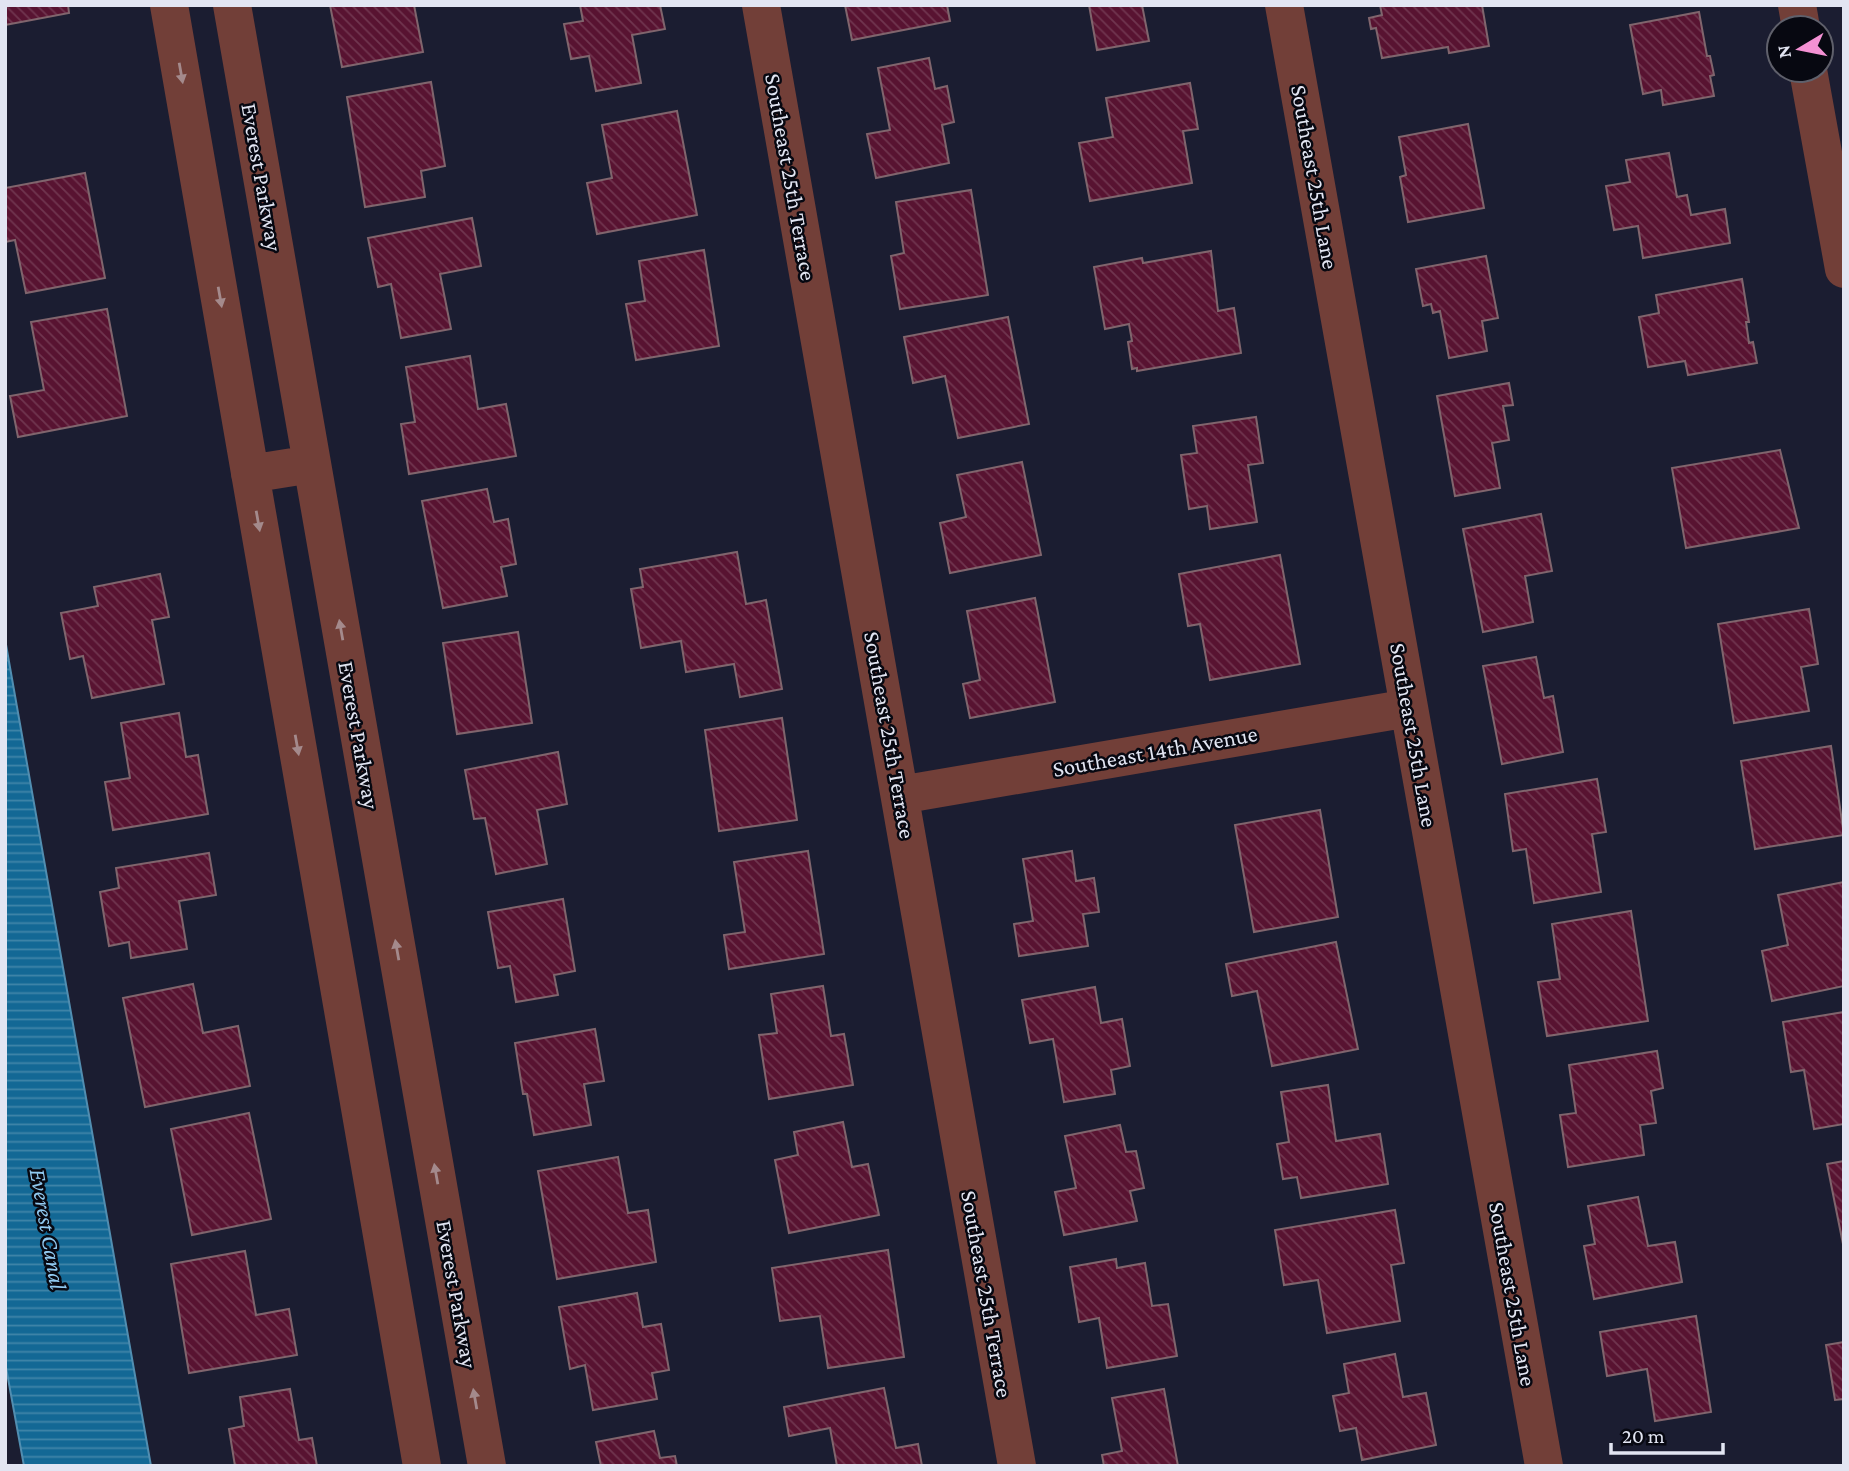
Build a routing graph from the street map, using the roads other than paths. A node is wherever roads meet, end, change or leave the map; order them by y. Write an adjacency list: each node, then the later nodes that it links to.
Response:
1 (169, 5): 8 (street, one-way to 8)
2 (232, 5): 7 (street, Everest Parkway)
3 (761, 5): 10 (street, Southeast 25th Terrace)
4 (1284, 5): 9 (street, Southeast 25th Lane)
5 (1811, 84): 6 (street)
6 (1844, 269)
7 (312, 464): 8 (street); 12 (street, Everest Parkway, one-way to 7)
8 (250, 474): 11 (street, one-way to 11)
9 (1409, 708): 10 (street, Southeast 14th Avenue); 14 (street, Southeast 25th Lane)
10 (900, 795): 13 (street, Southeast 25th Terrace)
11 (422, 1466)
12 (487, 1466)
13 (1017, 1466)
14 (1544, 1466)

